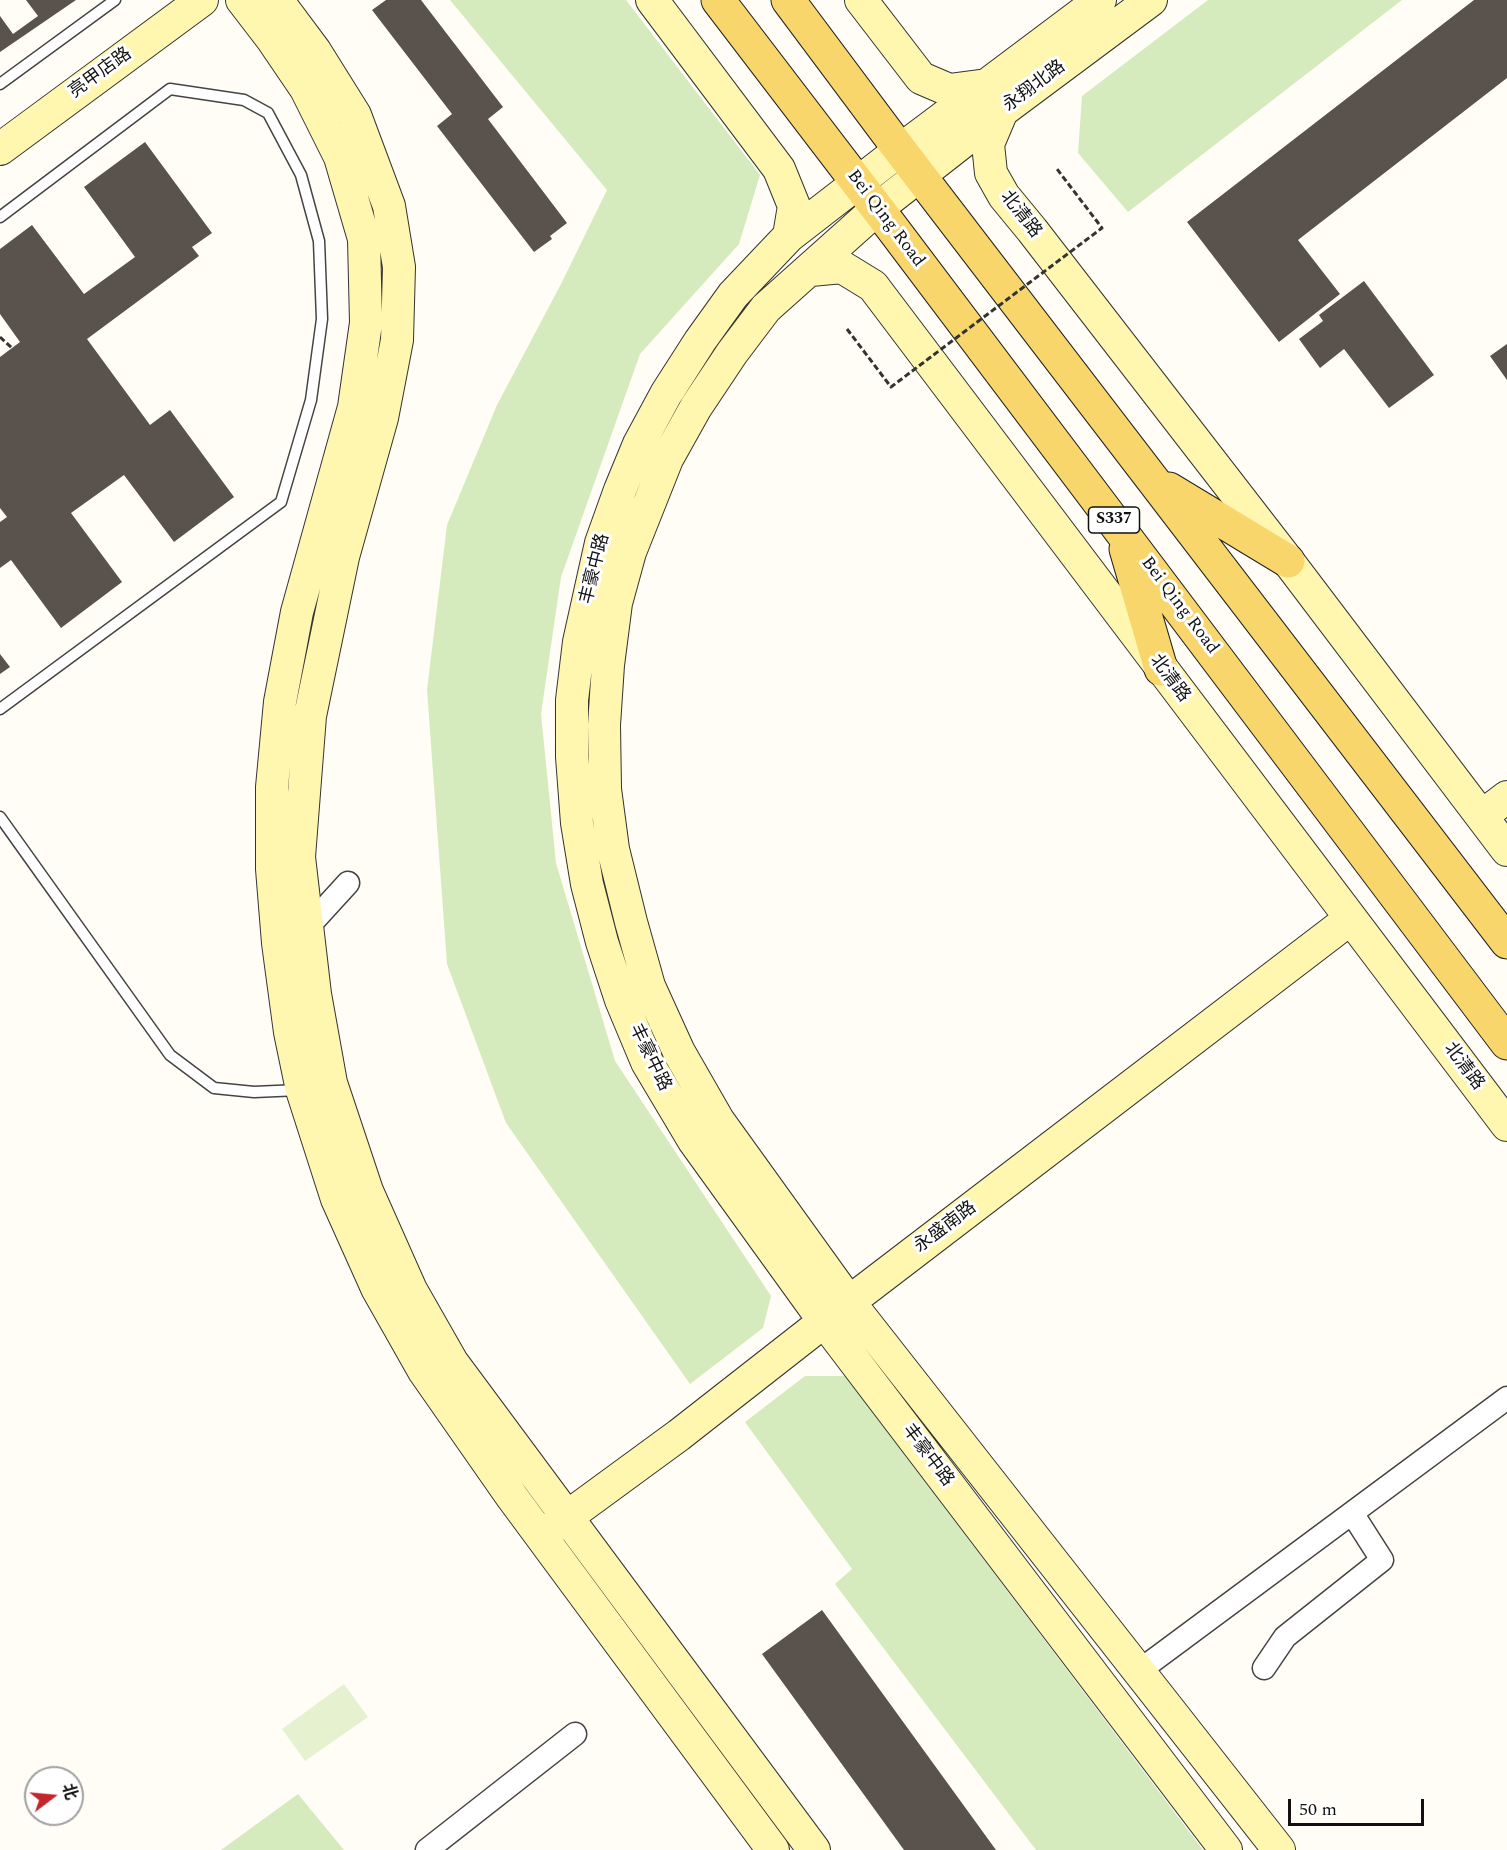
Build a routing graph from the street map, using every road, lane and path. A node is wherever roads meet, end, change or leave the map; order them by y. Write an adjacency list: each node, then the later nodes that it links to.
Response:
1 (115, 0): 11 (lane)
2 (202, 0): 13 (street, 亮甲店路)
3 (242, 0): 39 (street)
4 (277, 0): 36 (street)
5 (652, 0): 20 (street)
6 (718, 0): 17 (main road, Bei Qing Road / S337)
7 (788, 0): 14 (main road)
8 (861, 0): 12 (street)
9 (1100, 0): 12 (street, 永翔北路)
10 (1151, 0): 12 (street, 永翔北路)
11 (0, 84)
12 (995, 98): 14 (street, 永翔北路); 16 (street, 永翔北路); 27 (street, 北清路)
13 (0, 149)
14 (900, 150): 16 (main road); 17 (street, 永翔北路)
15 (1058, 169): 22 (path, bridge)
16 (920, 177): 18 (street, 永翔北路); 25 (main road)
17 (858, 182): 18 (main road, Bei Qing Road / S337); 20 (street, 丰豪中路)
18 (878, 208): 21 (street, 丰豪中路); 26 (main road, Bei Qing Road / S337)
19 (0, 217): 29 (lane)
20 (789, 236): 42 (street, 丰豪中路)
21 (812, 270): 28 (street, 北清路); 41 (street, 丰豪中路)
22 (847, 329)
23 (0, 337): 24 (path)
24 (12, 348)
25 (1153, 480): 27 (main road); 37 (main road)
26 (1120, 530): 28 (main road); 38 (main road, Bei Qing Road / S337)
27 (1288, 561): 31 (street, 北清路)
28 (1161, 669): 35 (street, 北清路)
29 (0, 710)
30 (1507, 797): 31 (street)
31 (1482, 816): 33 (street, 北清路)
32 (0, 817): 39 (lane)
33 (1507, 850)
34 (348, 883): 36 (street)
35 (1350, 919): 40 (street, 北清路); 41 (street, 永盛南路)
36 (306, 929): 39 (street)
37 (1507, 942)
38 (1507, 1042)
39 (317, 1087): 45 (street); 46 (street)
40 (1507, 1125)
41 (849, 1302): 42 (street, 永盛南路); 48 (street, 丰豪中路)
42 (824, 1321): 45 (street, 永盛南路); 53 (street, 丰豪中路)
43 (1507, 1398): 44 (street)
44 (1352, 1513): 47 (street); 48 (street)
45 (567, 1517): 46 (street, 永盛南路); 52 (street)
46 (541, 1536): 51 (street)
47 (1264, 1668)
48 (1139, 1671): 54 (street, 丰豪中路)
49 (575, 1734): 50 (street)
50 (427, 1850)
51 (773, 1850)
52 (814, 1850)
53 (1226, 1850)
54 (1279, 1850)

